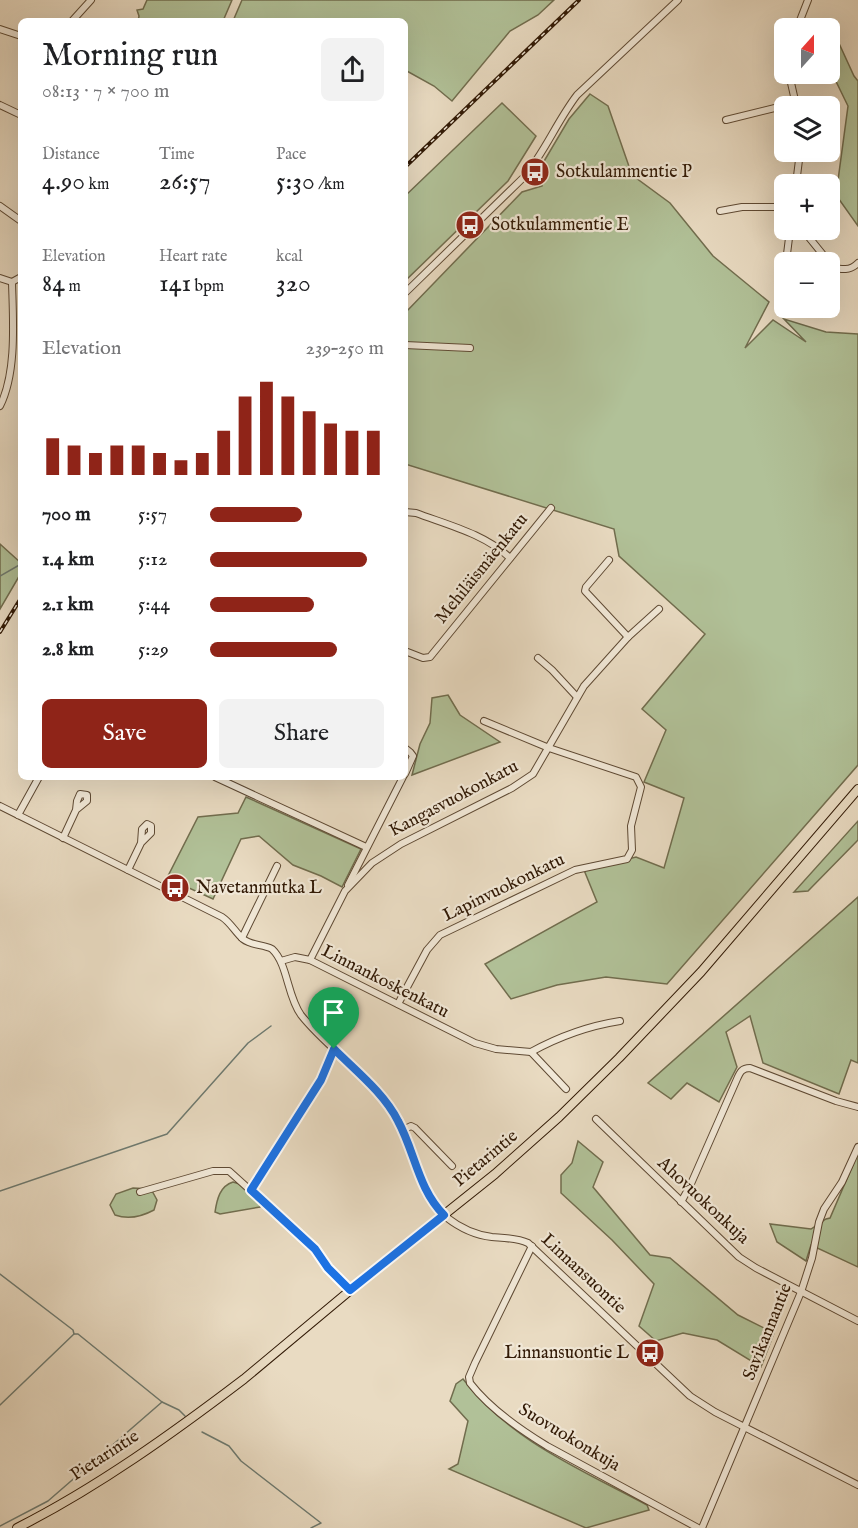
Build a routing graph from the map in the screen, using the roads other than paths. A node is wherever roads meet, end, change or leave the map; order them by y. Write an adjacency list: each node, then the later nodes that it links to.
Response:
1 (91, 0): 4 (street)
2 (678, 0): 23 (street)
3 (808, 0): 5 (street)
4 (75, 18)
5 (801, 18)
6 (0, 29): 7 (street)
7 (18, 35)
8 (0, 105): 10 (street)
9 (774, 110): 11 (street)
10 (18, 114)
11 (726, 120)
12 (0, 206): 15 (street)
13 (774, 207): 14 (street)
14 (720, 211)
15 (18, 219)
16 (811, 240): 17 (street)
17 (821, 252)
18 (858, 263): 19 (street)
19 (840, 270)
20 (0, 278): 22 (street)
21 (18, 279): 22 (street)
22 (12, 282): 26 (street)
23 (408, 290)
24 (408, 345): 25 (street)
25 (470, 348)
26 (0, 406)
27 (551, 508): 29 (street, Mehiläismäenkatu)
28 (408, 512): 29 (street)
29 (510, 558): 33 (street, Mehiläismäenkatu)
30 (609, 560): 32 (street)
31 (659, 609): 32 (street, Kangasvuokonkatu)
32 (628, 638): 35 (street, Kangasvuokonkatu)
33 (408, 652)
34 (538, 658): 35 (street)
35 (577, 697): 37 (street, Kangasvuokonkatu)
36 (484, 721): 37 (street)
37 (549, 748): 52 (street, Kangasvuokonkatu); 56 (street, Lapinvuokonkatu)
38 (408, 750): 39 (street)
39 (408, 767)
40 (37, 780): 46 (street)
41 (221, 780): 49 (street)
42 (401, 780): 49 (street)
43 (858, 789): 69 (main road, Pietarintie)
44 (0, 806): 46 (street)
45 (76, 810): 47 (street)
46 (18, 815): 47 (street)
47 (63, 838): 51 (street)
48 (141, 843): 51 (street)
49 (366, 847): 52 (street)
50 (277, 866): 53 (street)
51 (128, 870): 53 (street)
52 (345, 891): 54 (street, Kangasvuokonkatu)
53 (242, 938): 55 (street)
54 (310, 960): 55 (street, Linnankoskenkatu); 56 (street, Linnankoskenkatu)
55 (281, 961): 58 (street, Linnansuontie)
56 (398, 1004): 59 (street, Linnankoskenkatu)
57 (620, 1021): 59 (street)
58 (334, 1049): 63 (street, Linnansuontie); 66 (street)
59 (531, 1052): 60 (street)
60 (566, 1089)
61 (858, 1107): 68 (street)
62 (596, 1119): 68 (street, Ahovuokonkuja)
63 (403, 1130): 65 (street); 69 (street, Linnansuontie)
64 (858, 1147): 72 (street, Savikannantie)
65 (452, 1167)
66 (251, 1190): 67 (street); 71 (street)
67 (140, 1192)
68 (681, 1202): 72 (street, Ahovuokonkuja)
69 (444, 1215): 70 (street, Linnansuontie); 71 (main road, Pietarintie)
70 (532, 1246): 74 (street, Linnansuontie); 77 (street, Suovuokonkuja)
71 (350, 1290): 76 (main road, Pietarintie)
72 (801, 1292): 73 (street, Ahovuokonkuja); 74 (street, Savikannantie)
73 (858, 1321)
74 (743, 1426): 75 (street, Linnansuontie); 77 (street, Savikannantie)
75 (858, 1485)
76 (17, 1528)
77 (700, 1528)

